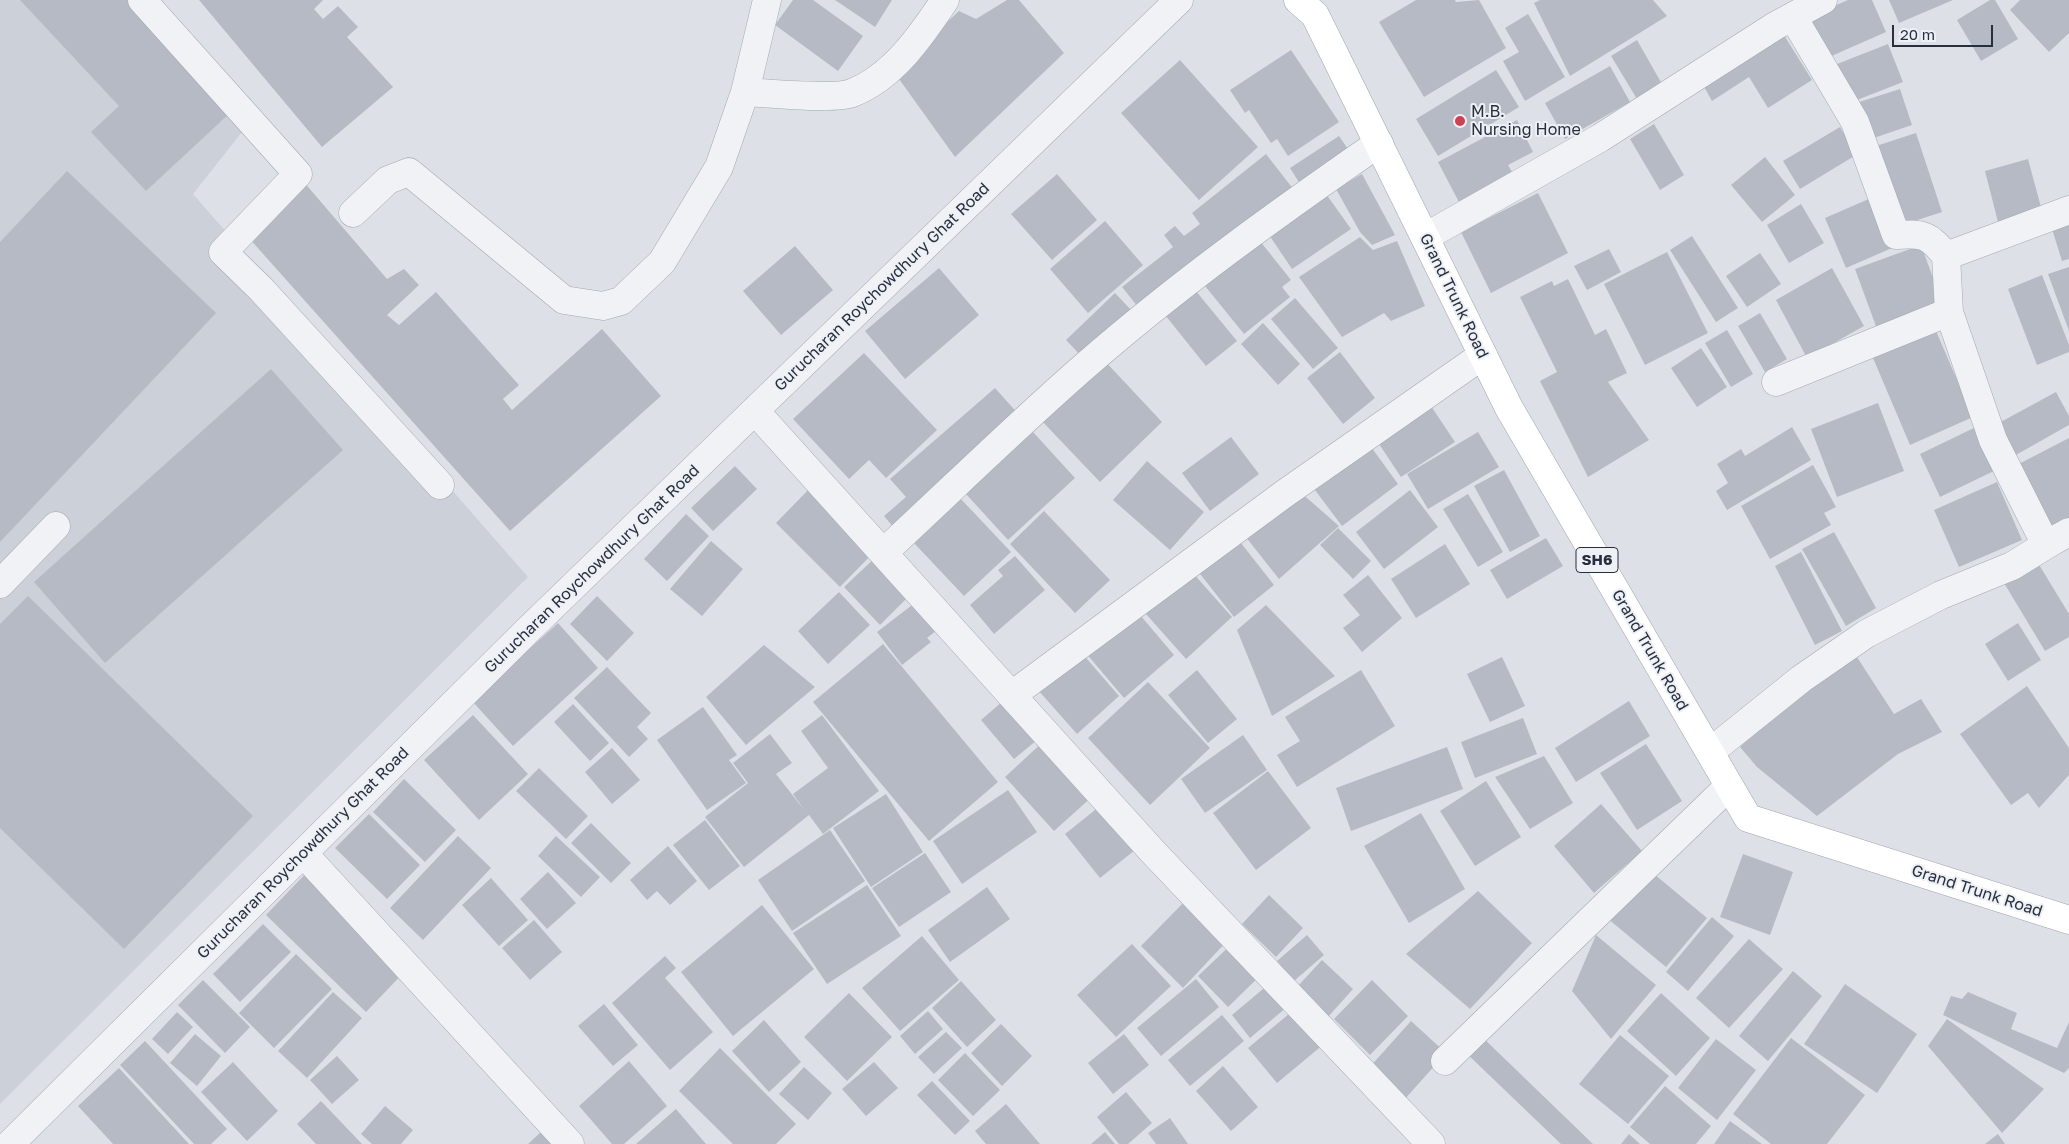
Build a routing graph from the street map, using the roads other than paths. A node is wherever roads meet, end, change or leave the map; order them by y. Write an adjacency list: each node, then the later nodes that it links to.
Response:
1 (142, 0): 18 (street)
2 (767, 0): 8 (street)
3 (945, 0): 8 (street)
4 (1179, 0): 17 (street, Gurucharan Roychowdhury Ghat Road)
5 (1298, 0): 9 (main road, Grand Trunk Road / SH6)
6 (1823, 0): 7 (street)
7 (1793, 17): 12 (street); 13 (street)
8 (745, 92): 11 (street)
9 (1379, 143): 12 (main road, Grand Trunk Road / SH6); 22 (street)
10 (2069, 210): 13 (street)
11 (353, 213)
12 (1425, 237): 15 (main road, Grand Trunk Road / SH6)
13 (1946, 256): 14 (street)
14 (1948, 312): 16 (street); 21 (street)
15 (1483, 355): 24 (street); 25 (main road, Grand Trunk Road / SH6)
16 (1776, 382)
17 (755, 410): 22 (street); 27 (street, Gurucharan Roychowdhury Ghat Road)
18 (440, 485)
19 (56, 526): 23 (street)
20 (2069, 532): 21 (street)
21 (2046, 546): 25 (street)
22 (884, 552): 24 (street)
23 (0, 584)
24 (1012, 695): 32 (street)
25 (1710, 752): 26 (main road, Grand Trunk Road / SH6)
26 (1729, 786): 28 (main road, Grand Trunk Road / SH6); 29 (street)
27 (303, 853): 30 (street, Gurucharan Roychowdhury Ghat Road); 31 (street)
28 (2069, 920)
29 (1445, 1061)
30 (10, 1144)
31 (570, 1144)
32 (1431, 1144)

